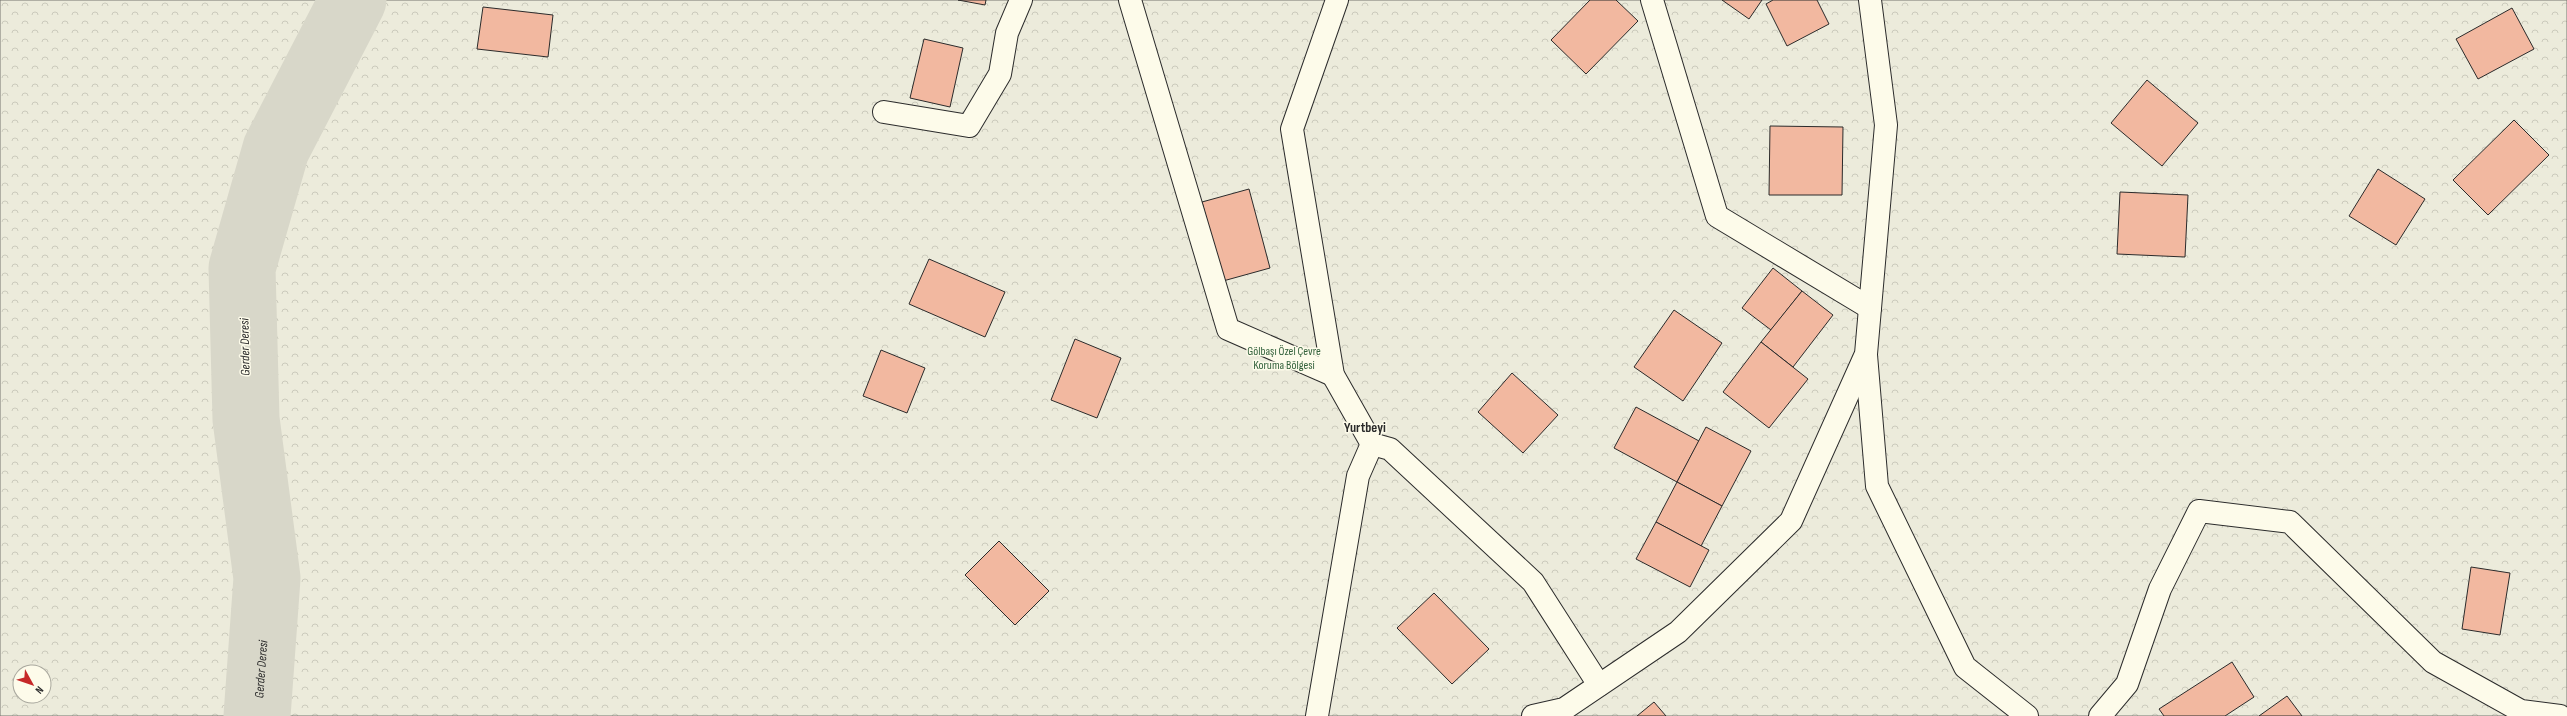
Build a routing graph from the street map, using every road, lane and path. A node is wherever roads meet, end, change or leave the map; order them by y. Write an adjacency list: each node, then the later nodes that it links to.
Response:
1 (1021, 0): 6 (street)
2 (1130, 0): 9 (street)
3 (1337, 0): 9 (street)
4 (1652, 0): 7 (street)
5 (1870, 0): 7 (street)
6 (884, 112)
7 (1870, 308): 8 (street)
8 (1866, 354): 11 (street); 14 (street)
9 (1333, 374): 10 (street)
10 (1372, 444): 11 (street); 12 (street)
11 (1600, 685): 13 (street)
12 (1317, 716)
13 (1533, 716)
14 (2028, 716)
15 (2100, 716): 16 (street)
16 (2560, 716)

